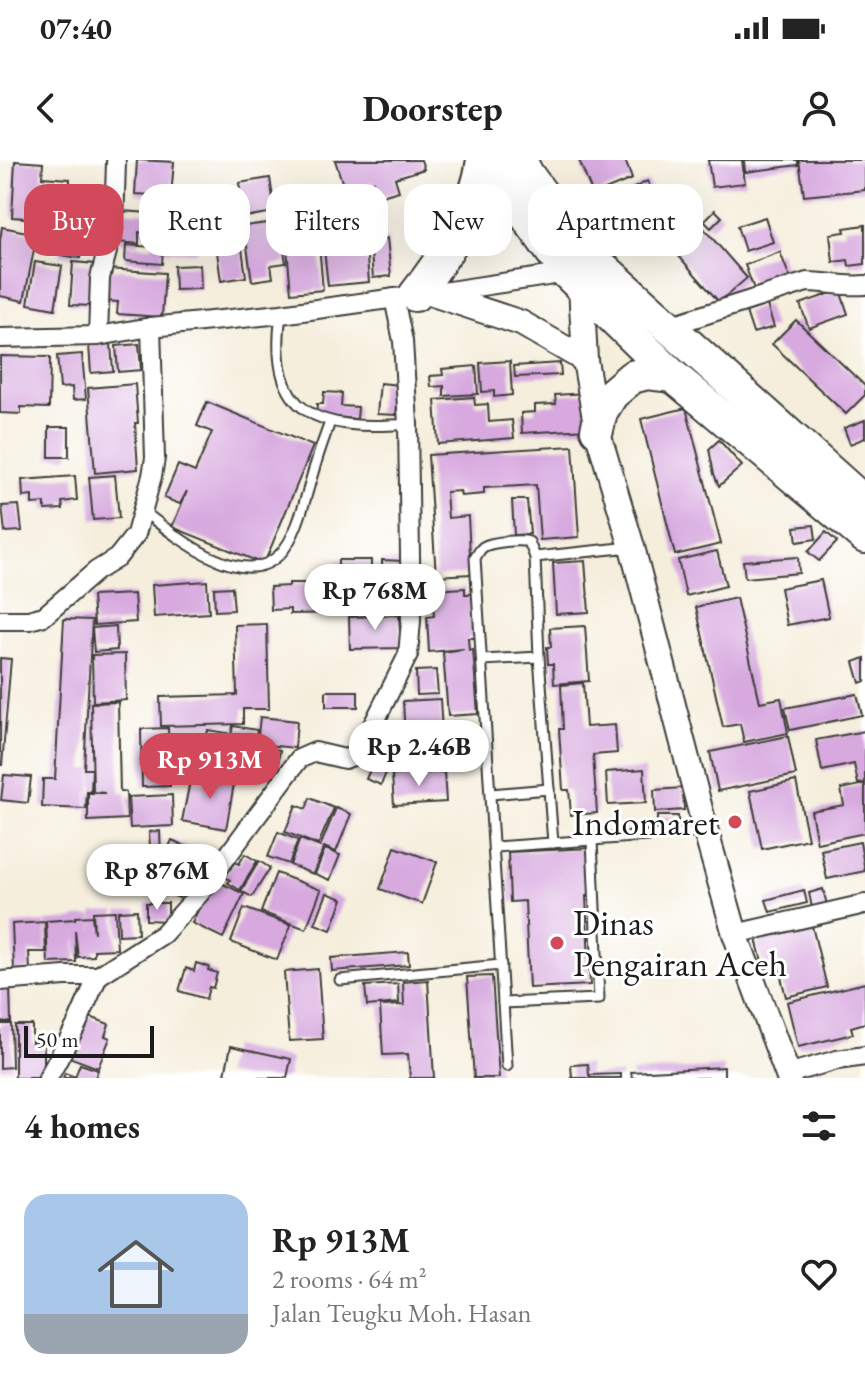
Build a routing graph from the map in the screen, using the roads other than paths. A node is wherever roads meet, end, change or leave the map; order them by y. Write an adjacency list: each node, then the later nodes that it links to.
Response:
1 (483, 160): 7 (highway)
2 (491, 160): 5 (highway)
3 (520, 160): 9 (highway)
4 (114, 161): 11 (street)
5 (574, 280): 7 (street); 13 (main road); 14 (highway)
6 (865, 285): 9 (street)
7 (413, 296): 8 (street); 13 (main road); 16 (street)
8 (281, 314): 10 (street); 15 (lane)
9 (669, 326): 18 (highway)
10 (151, 327): 11 (street); 19 (street)
11 (98, 336): 12 (street)
12 (0, 338)
13 (585, 360): 17 (main road)
14 (673, 376): 17 (highway); 20 (highway)
15 (330, 422): 16 (lane); 19 (lane)
16 (408, 424): 35 (street)
17 (597, 430): 21 (main road)
18 (865, 503)
19 (143, 511): 23 (street)
20 (865, 537)
21 (632, 547): 22 (lane); 28 (main road)
22 (535, 557): 24 (lane); 25 (lane)
23 (0, 620)
24 (539, 657): 25 (lane); 26 (lane)
25 (483, 660): 27 (lane)
26 (549, 789): 27 (lane); 30 (lane)
27 (491, 794): 31 (lane)
28 (706, 832): 29 (lane); 33 (main road)
29 (592, 840): 30 (lane); 38 (lane)
30 (553, 843): 31 (lane)
31 (495, 847): 34 (lane)
32 (865, 904): 33 (street)
33 (735, 934): 41 (main road)
34 (501, 965): 36 (lane); 38 (lane)
35 (98, 976): 37 (street); 42 (street)
36 (340, 980)
37 (0, 981)
38 (503, 1003): 40 (lane)
39 (865, 1056): 41 (street)
40 (507, 1066)
41 (788, 1076)
42 (48, 1078)

